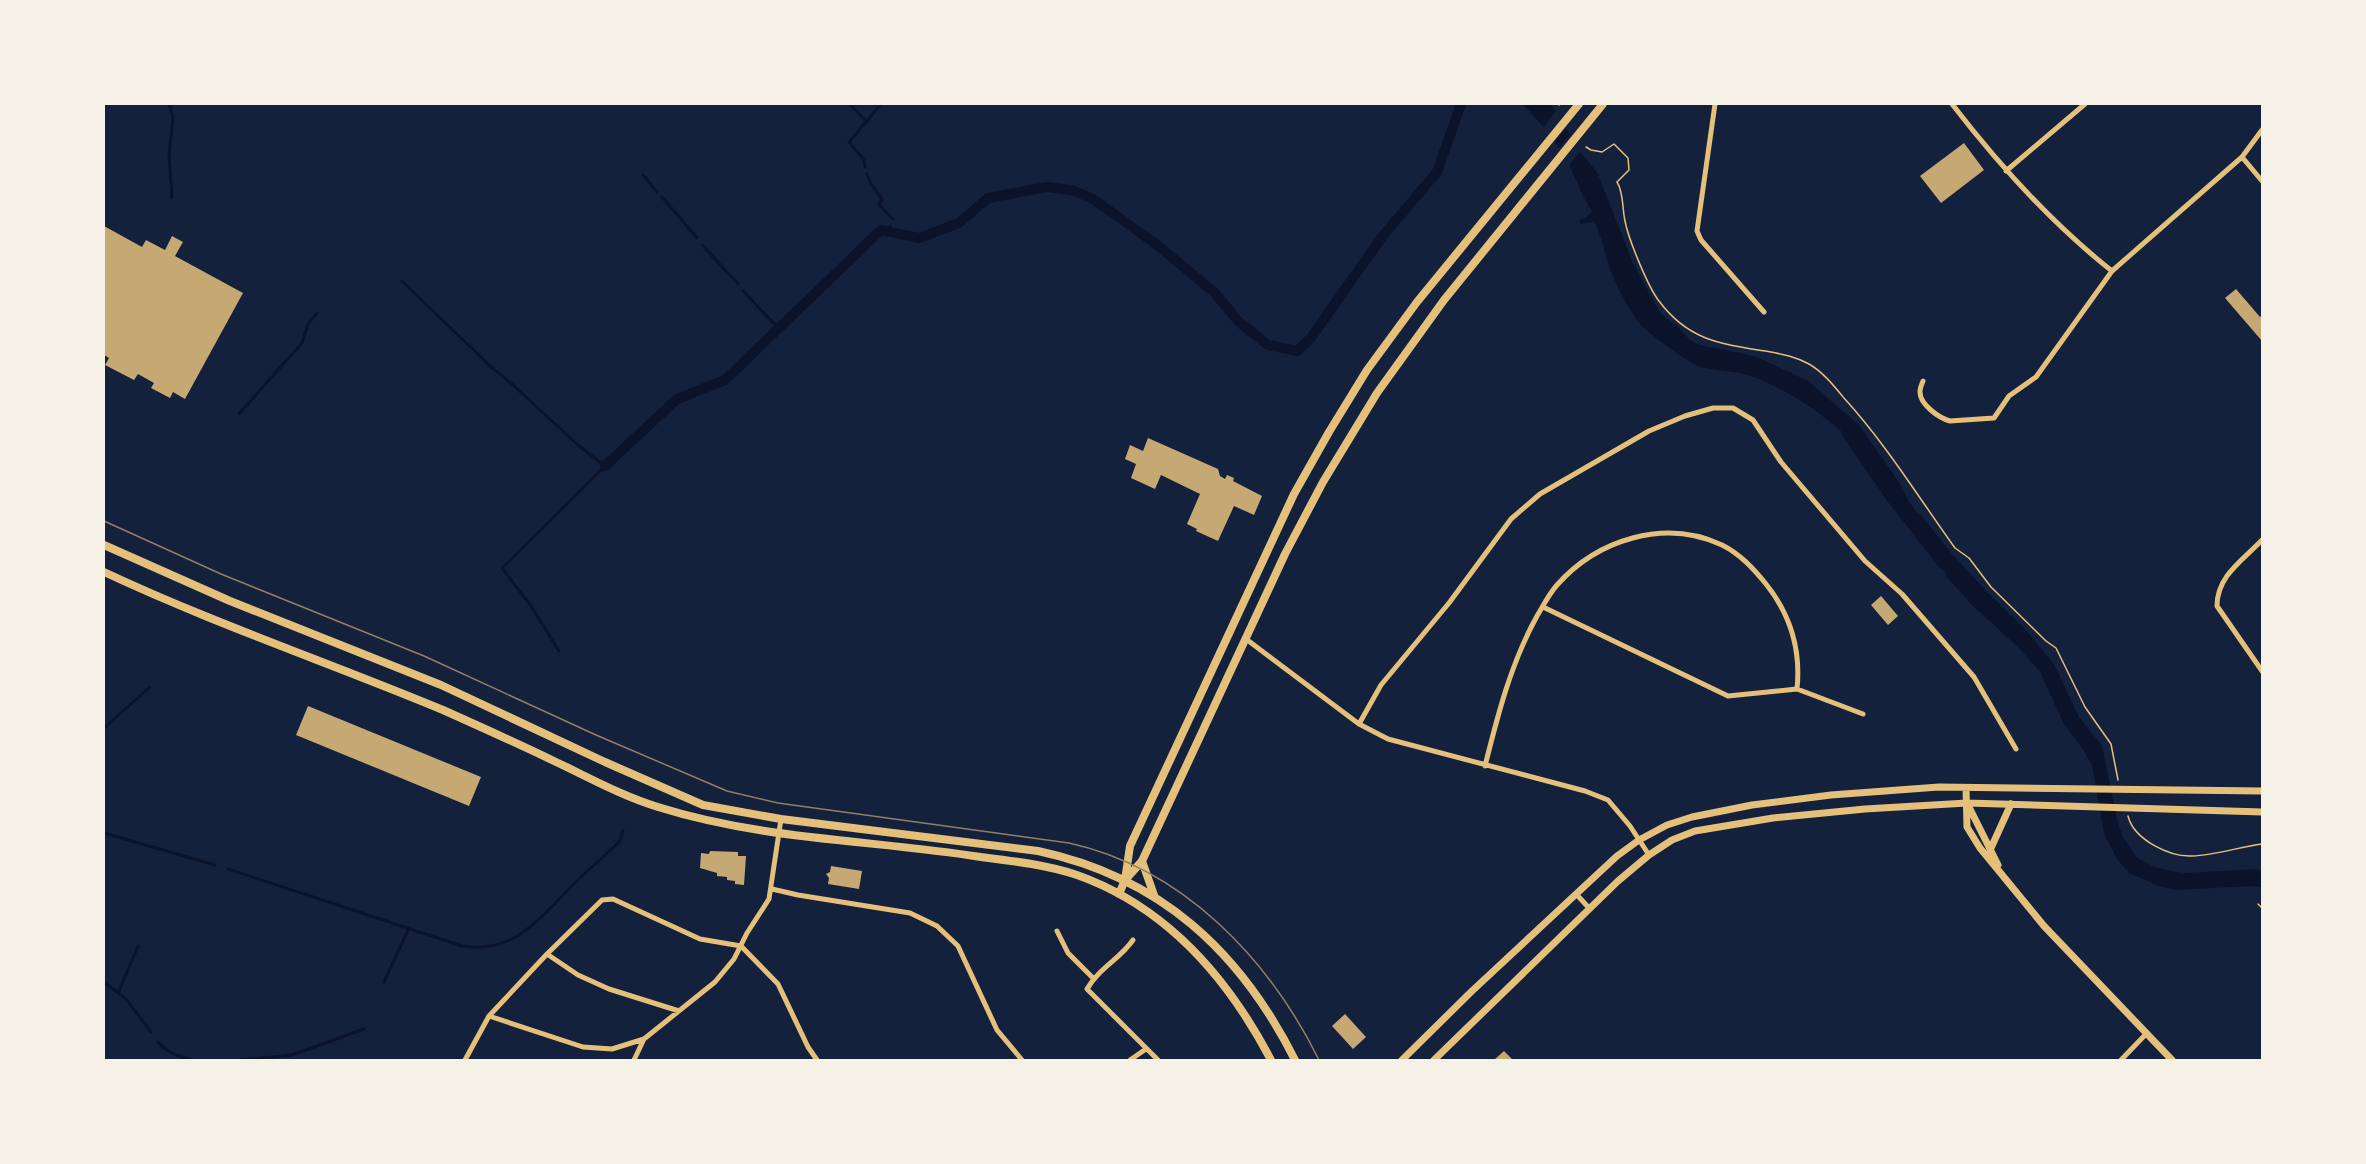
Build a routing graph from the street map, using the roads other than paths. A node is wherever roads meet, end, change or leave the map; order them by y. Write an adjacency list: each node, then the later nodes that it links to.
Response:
1 (1603, 104): 17 (main road)
2 (1715, 104): 11 (street)
3 (1952, 104): 8 (street)
4 (2085, 104): 8 (street)
5 (1576, 107): 36 (main road)
6 (2262, 130): 7 (street)
7 (2242, 157): 9 (street); 10 (street)
8 (2006, 171): 10 (street)
9 (2262, 181)
10 (2112, 271): 12 (street)
11 (1764, 312)
12 (1923, 381)
13 (2262, 540): 18 (street)
14 (104, 545): 29 (main road)
15 (104, 572): 30 (main road)
16 (1543, 607): 19 (street); 19 (street); 23 (street)
17 (1246, 639): 21 (street); 34 (main road)
18 (2262, 671)
19 (1797, 689): 20 (street)
20 (1863, 714)
21 (1359, 724): 22 (street); 23 (street)
22 (2016, 749)
23 (1485, 766): 31 (street)
24 (1966, 788): 25 (street); 26 (street); 31 (street)
25 (2262, 792)
26 (1967, 803): 27 (street); 32 (street); 33 (street); 35 (street)
27 (2011, 804): 28 (street); 32 (street)
28 (2262, 812)
29 (781, 819): 30 (street); 36 (main road)
30 (779, 834): 37 (street); 38 (main road)
31 (1639, 840): 33 (street); 39 (street)
32 (1991, 849): 35 (street)
33 (1649, 855): 41 (street)
34 (1142, 861): 36 (main road); 40 (main road)
35 (2001, 872): 49 (street)
36 (1125, 880): 38 (main road); 40 (main road)
37 (772, 889): 44 (street); 55 (street)
38 (1119, 894): 58 (main road)
39 (1576, 894): 41 (street); 60 (street)
40 (1155, 898): 59 (main road)
41 (1590, 909): 61 (street)
42 (1057, 932): 46 (street)
43 (1133, 940): 46 (street)
44 (741, 946): 45 (street); 47 (street); 54 (street)
45 (547, 954): 47 (street); 48 (street)
46 (1093, 978): 51 (street)
47 (679, 1011): 50 (street)
48 (489, 1016): 50 (street); 52 (street)
49 (2146, 1034): 62 (street); 63 (street)
50 (644, 1039): 53 (street)
51 (1146, 1049): 56 (street); 57 (street)
52 (465, 1060)
53 (634, 1060)
54 (817, 1060)
55 (1022, 1060)
56 (1130, 1060)
57 (1158, 1060)
58 (1271, 1060)
59 (1295, 1060)
60 (1402, 1060)
61 (1434, 1060)
62 (2121, 1060)
63 (2172, 1060)

